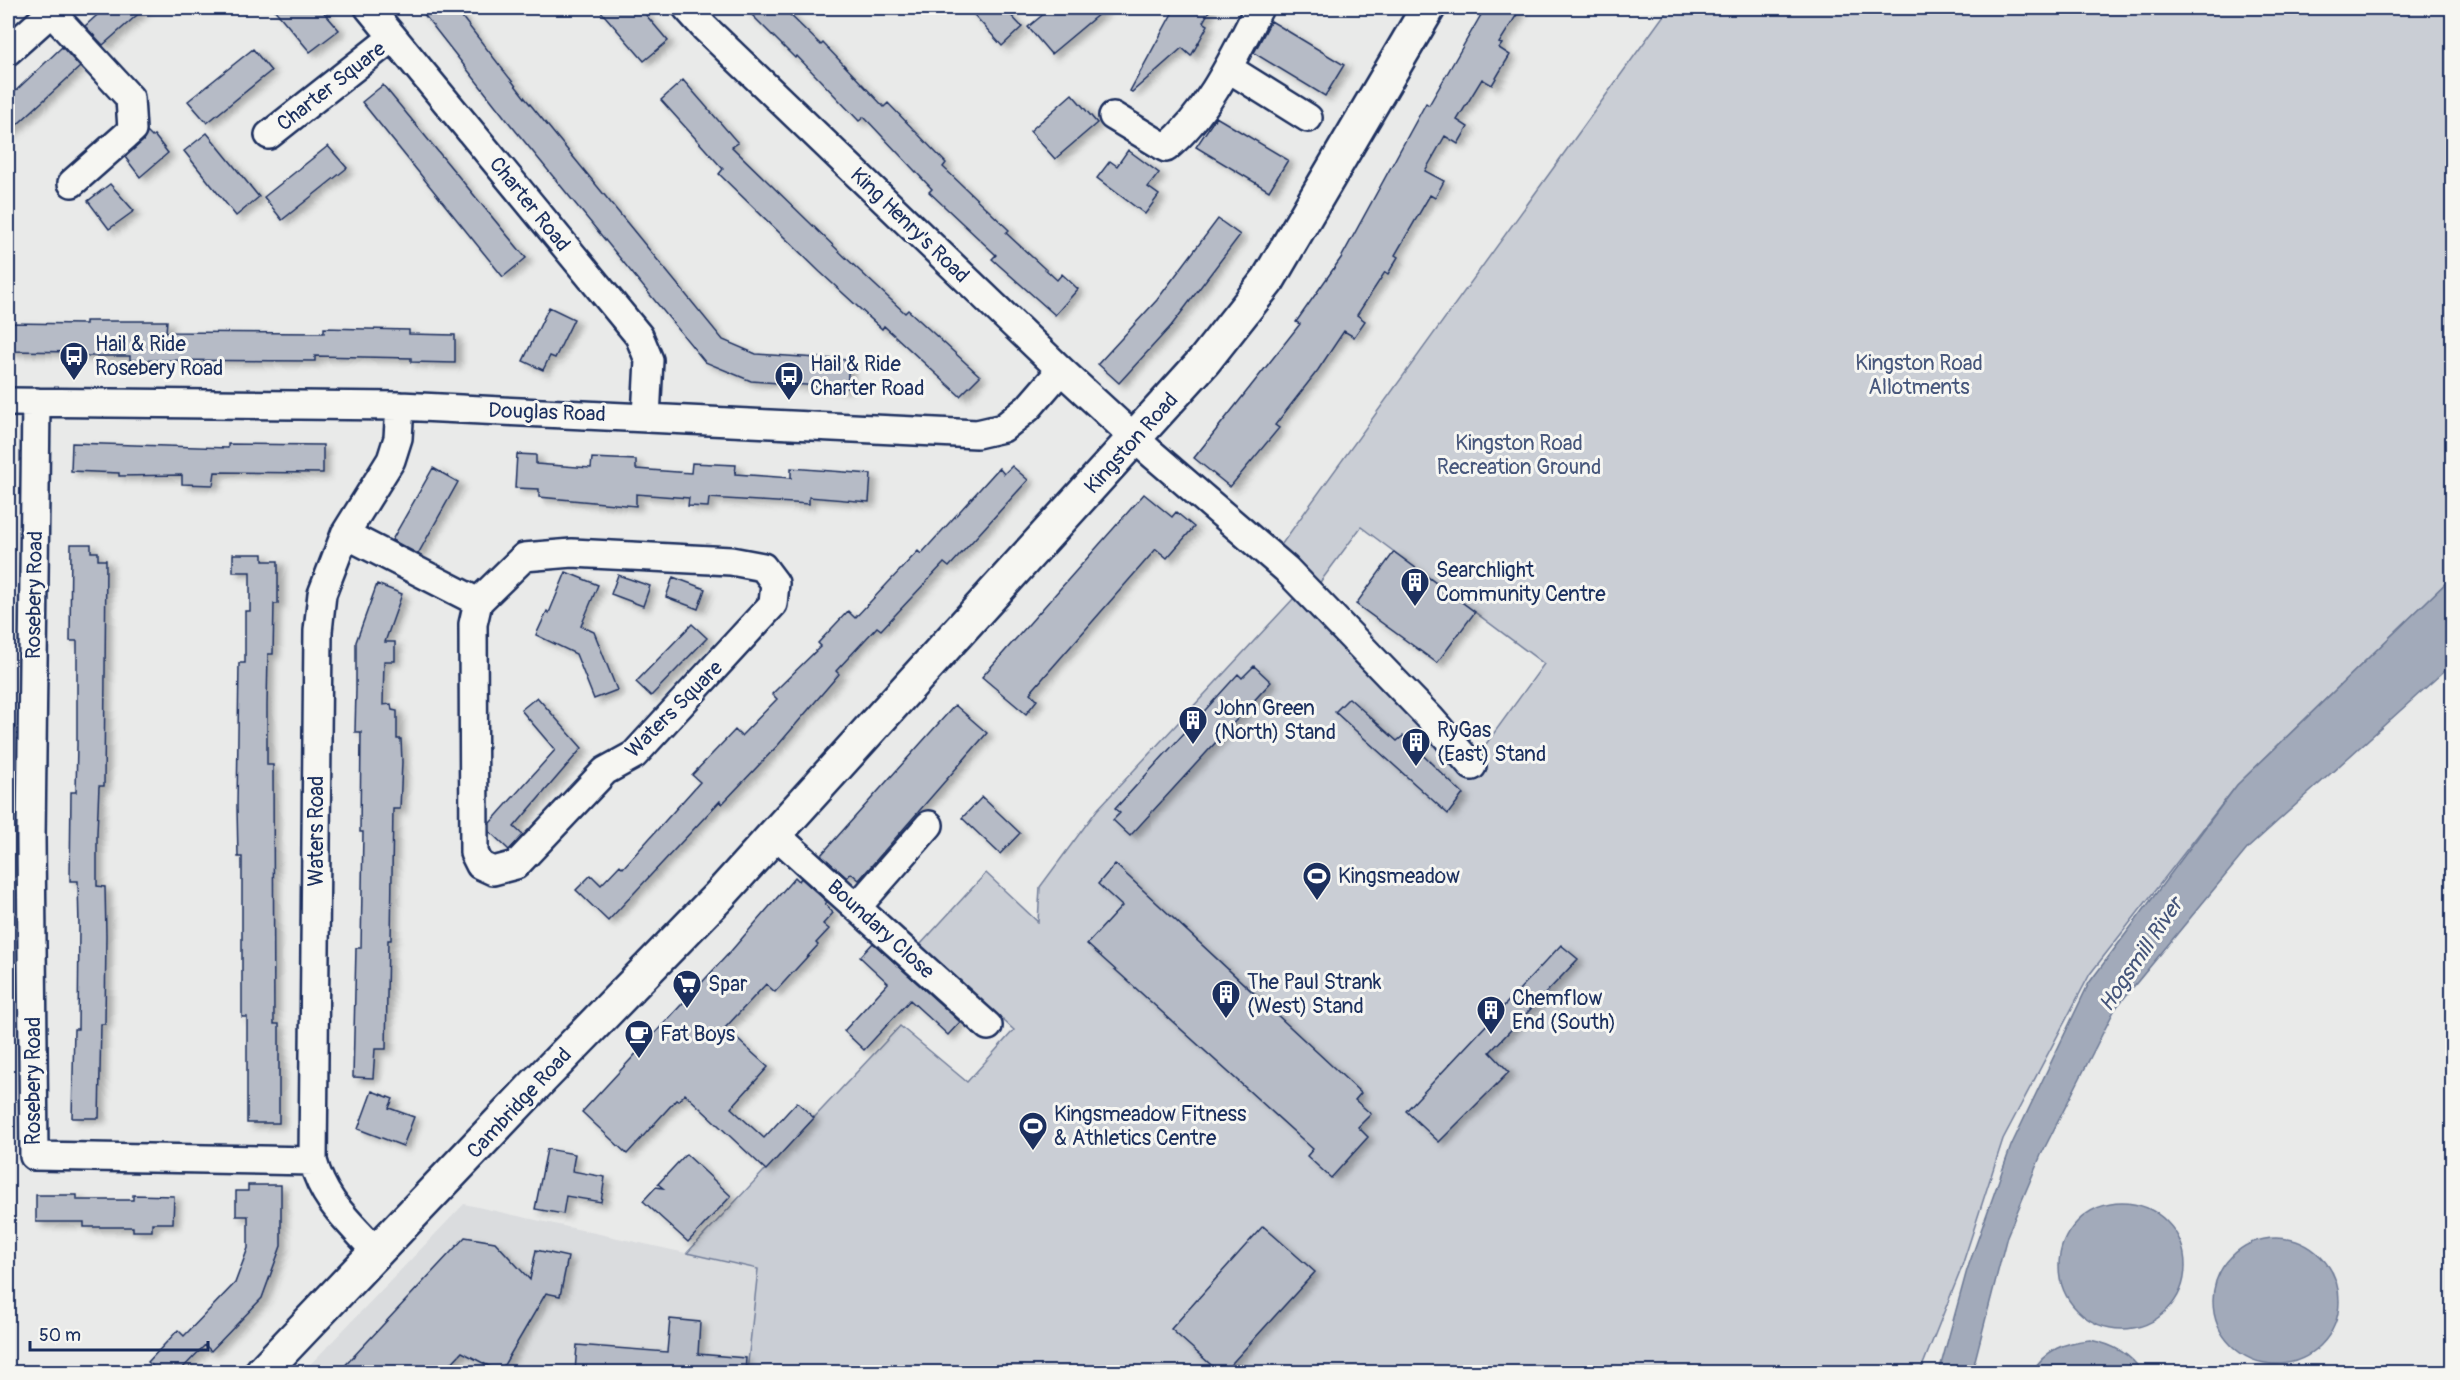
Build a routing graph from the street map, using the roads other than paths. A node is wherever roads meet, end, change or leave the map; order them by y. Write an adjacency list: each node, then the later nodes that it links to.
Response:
1 (369, 8): 7 (street, Charter Road)
2 (687, 8): 6 (street, King Henry's Road)
3 (1259, 8): 9 (street)
4 (1428, 8): 19 (main road, Kingston Road)
5 (53, 10): 8 (street); 13 (street)
6 (705, 18): 14 (street, King Henry's Road)
7 (393, 37): 12 (street, Charter Square); 18 (street, Charter Road)
8 (8, 51)
9 (1228, 68): 10 (street); 11 (street)
10 (1113, 116)
11 (1308, 118)
12 (269, 135)
13 (72, 183)
14 (1061, 370): 18 (street, Douglas Road); 19 (street, King Henry's Road)
15 (8, 402): 16 (street, Douglas Road)
16 (36, 402): 17 (street, Douglas Road); 25 (street, Rosebery Road)
17 (400, 406): 18 (street, Douglas Road); 20 (street, Waters Road)
18 (646, 417)
19 (1136, 439): 22 (street, King Henry's Road); 24 (main road, Kingston Road)
20 (345, 534): 21 (street); 28 (street, Waters Road)
21 (478, 602): 21 (street, Waters Square)
22 (1472, 766)
23 (929, 825): 26 (street)
24 (774, 833): 26 (street, Boundary Close); 29 (main road, Cambridge Road)
25 (20, 839): 28 (street, Rosebery Road)
26 (857, 907): 27 (street, Boundary Close)
27 (988, 1026)
28 (313, 1161): 29 (street, Waters Road)
29 (376, 1252): 30 (main road, Cambridge Road)
30 (262, 1372)

